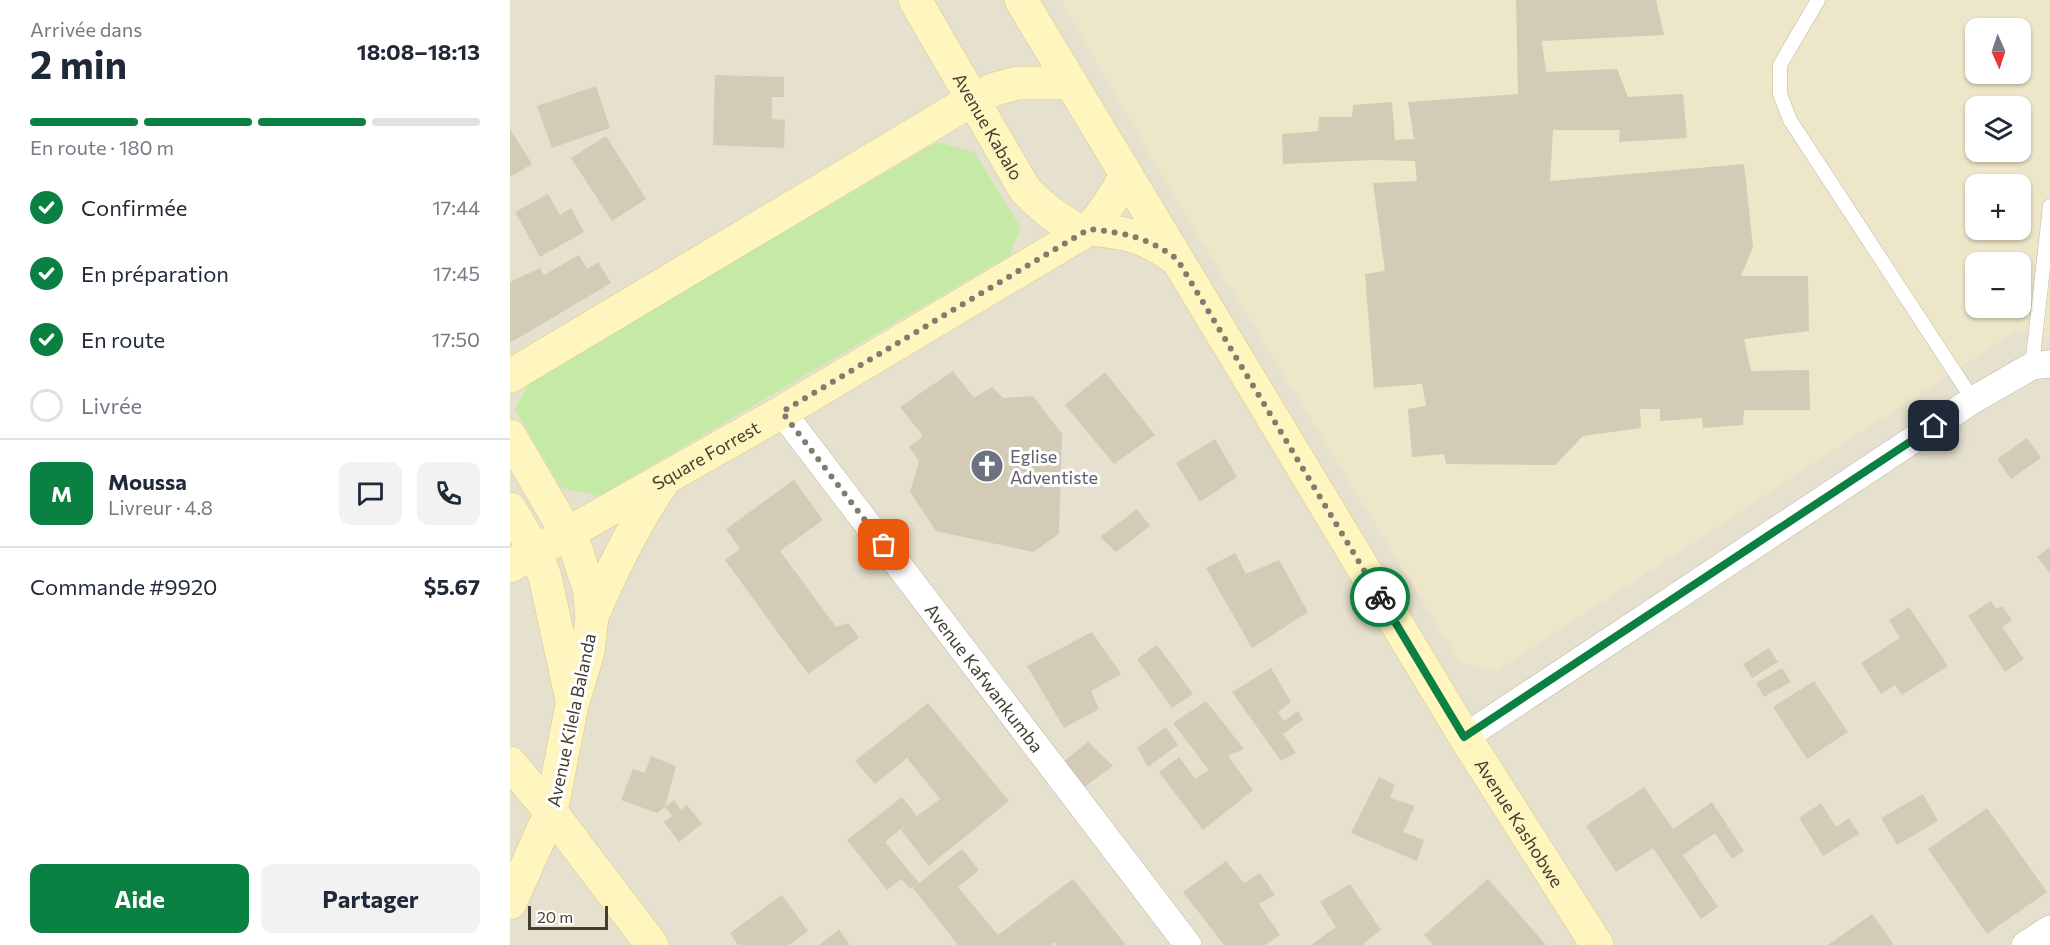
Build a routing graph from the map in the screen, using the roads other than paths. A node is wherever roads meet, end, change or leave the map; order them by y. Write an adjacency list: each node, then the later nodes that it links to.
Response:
1 (915, 0): 5 (street, Avenue Kabalo)
2 (1021, 0): 4 (street)
3 (1818, 0): 12 (lane)
4 (1071, 83): 5 (street); 6 (street)
5 (972, 100): 8 (street, Avenue Kabalo); 11 (street)
6 (1126, 174): 8 (street, Square Forrest); 9 (street, Avenue Kashobwe)
7 (2050, 206): 10 (lane)
8 (1086, 231): 9 (street); 13 (street, Square Forrest)
9 (1177, 259): 21 (street, Avenue Kashobwe)
10 (2041, 365): 12 (street)
11 (510, 376)
12 (1973, 400): 21 (street)
13 (782, 412): 15 (street, Square Forrest); 27 (street, Avenue Kafwankumba)
14 (510, 436): 17 (street, Avenue Kilela Balanda)
15 (667, 476): 17 (street, Square Forrest); 19 (street)
16 (510, 509): 18 (street)
17 (567, 533): 18 (street, Square Forrest); 19 (street, Avenue Kilela Balanda)
18 (523, 559): 20 (street)
19 (592, 617): 20 (street, Avenue Kilela Balanda)
20 (573, 705): 23 (street, Avenue Kilela Balanda)
21 (1464, 737): 28 (street, Avenue Kashobwe)
22 (510, 762): 23 (street)
23 (551, 812): 24 (street, Avenue Kilela Balanda); 26 (street)
24 (510, 903)
25 (2050, 929): 29 (street)
26 (652, 945)
27 (1188, 945)
28 (1597, 945)
29 (2025, 945)

